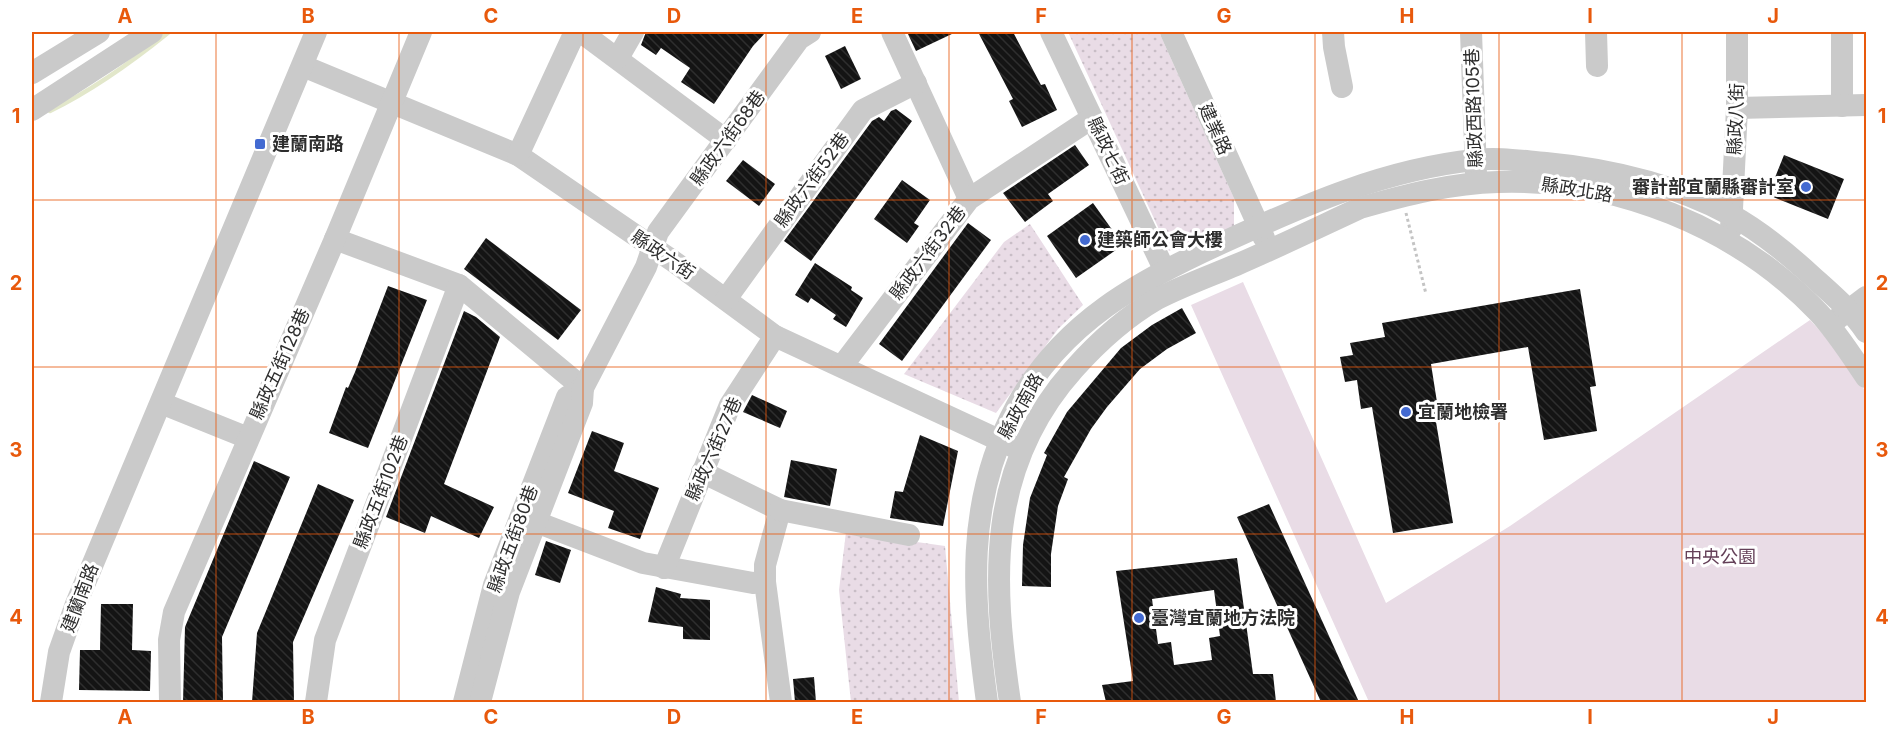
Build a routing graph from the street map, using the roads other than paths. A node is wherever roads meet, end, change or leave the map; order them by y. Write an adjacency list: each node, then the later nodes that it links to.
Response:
1 (99, 32): 20 (street)
2 (152, 32): 27 (street)
3 (316, 32): 18 (street, 建蘭南路)
4 (421, 32): 23 (street, 縣政五街128巷)
5 (575, 32): 30 (street)
6 (581, 32): 17 (street)
7 (633, 32): 17 (street)
8 (810, 32): 29 (street, 縣政六街68巷)
9 (892, 32): 21 (street)
10 (1051, 32): 28 (street, 縣政七街)
11 (1171, 32): 35 (street, 建業路)
12 (1333, 32): 22 (street)
13 (1471, 32): 31 (street, 縣政西路105巷)
14 (1596, 32): 19 (street)
15 (1737, 32): 26 (street, 縣政八街)
16 (1842, 32): 25 (street)
17 (618, 58): 29 (street)
18 (303, 66): 23 (street, 縣政六街); 50 (street, 建蘭南路)
19 (1597, 66)
20 (32, 73)
21 (916, 83): 33 (street); 43 (street, 縣政六街52巷)
22 (1342, 87)
23 (391, 104): 30 (street, 縣政六街); 36 (street, 縣政五街128巷)
24 (1866, 105): 25 (street)
25 (1842, 106): 26 (street)
26 (1737, 108): 34 (street, 縣政八街)
27 (32, 110)
28 (1092, 118): 33 (street, 縣政六街32巷); 40 (street, 縣政七街)
29 (726, 140): 38 (street, 縣政六街68巷)
30 (518, 155): 38 (street, 縣政六街)
31 (1476, 160): 32 (street, 縣政西路105巷); 34 (street, 縣政北路); 35 (street, 縣政北路)
32 (1477, 184): 37 (street, 縣政北路); 39 (street, 縣政北路)
33 (969, 199): 47 (street, 縣政六街32巷)
34 (1732, 215): 37 (street, 縣政八街); 44 (street, 縣政北路)
35 (1258, 226): 39 (street, 建業路); 40 (street, 縣政南路)
36 (335, 239): 41 (street); 51 (street, 縣政五街128巷)
37 (1730, 243): 45 (street, 縣政北路)
38 (653, 249): 43 (street, 縣政六街); 49 (street, 縣政五街80巷)
39 (1269, 250): 52 (street, 縣政南路)
40 (1164, 269): 52 (street, 縣政南路)
41 (459, 285): 49 (street); 61 (street, 縣政五街102巷)
42 (1866, 297): 44 (street)
43 (726, 299): 46 (street, 縣政六街)
44 (1860, 320): 45 (street)
45 (1834, 331): 48 (street, 縣政北路)
46 (775, 336): 47 (street, 縣政六街); 53 (street, 縣政六街27巷)
47 (842, 366): 52 (street, 縣政六街)
48 (1866, 377)
49 (583, 388): 55 (street, 縣政五街80巷)
50 (161, 403): 51 (street); 59 (street, 建蘭南路)
51 (248, 438): 60 (street, 縣政五街128巷)
52 (1011, 445): 65 (street, 縣政南路); 66 (street, 縣政南路)
53 (702, 472): 54 (street); 57 (street, 縣政六街27巷)
54 (780, 510): 56 (street); 58 (street)
55 (529, 519): 57 (street); 62 (street, 縣政五街80巷); 63 (street, 縣政五街80巷)
56 (909, 535)
57 (664, 568): 58 (street)
58 (765, 582): 64 (street)
59 (51, 702)
60 (170, 702)
61 (316, 702)
62 (464, 702)
63 (480, 702)
64 (781, 702)
65 (987, 702)
66 (1010, 702)

